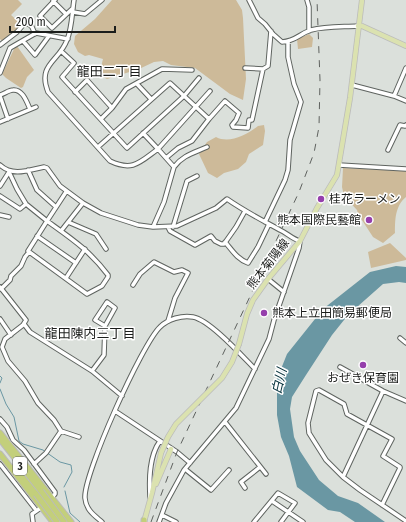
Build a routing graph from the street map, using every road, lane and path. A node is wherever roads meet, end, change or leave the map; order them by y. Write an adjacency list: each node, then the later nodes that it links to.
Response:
1 (54, 0): 8 (street); 8 (street)
2 (74, 0): 7 (street)
3 (102, 0): 7 (street)
4 (249, 0): 10 (street)
5 (307, 0): 11 (street)
6 (362, 0): 9 (main road, 熊本菊陽線)
7 (73, 10): 8 (street); 14 (street)
8 (66, 14)
9 (358, 26): 11 (street); 18 (main road); 27 (main road, 熊本菊陽線)
10 (271, 31): 16 (street); 22 (street)
11 (309, 31): 16 (street)
12 (35, 34): 13 (street); 15 (street); 17 (street)
13 (49, 36): 14 (street); 15 (street)
14 (68, 39): 19 (street)
15 (23, 40): 24 (street)
16 (288, 42): 69 (street)
17 (0, 45)
18 (406, 46)
19 (61, 51): 29 (street); 46 (street)
20 (245, 68): 22 (street)
21 (406, 68): 32 (street)
22 (264, 69): 41 (street)
23 (192, 70): 26 (street)
24 (0, 72)
25 (199, 78): 31 (street)
26 (137, 84): 33 (street); 37 (street)
27 (352, 85): 32 (street); 52 (main road, 熊本菊陽線)
28 (210, 91): 36 (street)
29 (75, 92): 37 (street); 40 (street)
30 (0, 96): 38 (street); 39 (street)
31 (184, 96): 33 (street); 36 (street); 45 (street)
32 (394, 96): 34 (street)
33 (151, 100): 44 (street)
34 (406, 101)
35 (36, 107): 38 (street)
36 (196, 107): 41 (street); 48 (street)
37 (112, 108): 40 (street)
38 (30, 109): 39 (street)
39 (8, 119): 42 (street)
40 (101, 119): 44 (street)
41 (209, 119): 50 (street)
42 (0, 122)
43 (406, 125): 49 (street)
44 (114, 133): 45 (street); 46 (street)
45 (143, 133): 48 (street)
46 (98, 147): 48 (street)
47 (207, 147): 53 (street)
48 (158, 149): 50 (street)
49 (388, 150)
50 (166, 158): 53 (street)
51 (0, 165): 56 (street)
52 (339, 165): 54 (street); 75 (main road, 熊本菊陽線)
53 (174, 167): 70 (street)
54 (406, 168)
55 (28, 170): 56 (street); 59 (street); 63 (street)
56 (9, 172): 58 (street); 62 (street)
57 (197, 176): 72 (street)
58 (0, 186)
59 (66, 192): 61 (street); 63 (street)
60 (0, 196): 62 (street)
61 (83, 203): 68 (street); 70 (street)
62 (26, 204): 67 (street)
63 (56, 207): 67 (street)
64 (245, 211): 69 (street); 72 (street); 76 (street)
65 (0, 215): 66 (street)
66 (9, 217)
67 (47, 221): 73 (street); 74 (street)
68 (68, 222): 73 (street); 78 (street)
69 (267, 223): 75 (street); 76 (street)
70 (153, 227): 71 (street)
71 (168, 227): 72 (street); 76 (street)
72 (173, 227)
73 (61, 231): 77 (street)
74 (37, 236): 79 (street); 80 (street)
75 (300, 241): 82 (main road, 熊本菊陽線); 85 (street)
76 (225, 242)
77 (85, 249): 80 (street); 81 (street)
78 (106, 249)
79 (29, 252): 81 (street); 84 (street)
80 (76, 263): 81 (street)
81 (66, 278)
82 (268, 279): 85 (street); 122 (main road, 熊本菊陽線, bridge)
83 (133, 285): 87 (street)
84 (1, 288): 88 (street)
85 (284, 292): 95 (street)
86 (0, 319): 90 (street)
87 (168, 321): 95 (street); 98 (street)
88 (24, 324): 90 (street); 96 (street)
89 (105, 326): 89 (street); 96 (street)
90 (11, 335): 93 (street)
91 (400, 338): 92 (street)
92 (406, 343)
93 (1, 347): 104 (street)
94 (340, 368): 97 (street)
95 (255, 369): 102 (street)
96 (92, 371): 98 (street)
97 (383, 391): 99 (street); 103 (street)
98 (122, 396): 100 (street)
99 (406, 401)
100 (115, 411): 108 (street); 137 (street)
101 (0, 419): 114 (street)
102 (225, 422): 112 (street); 115 (street)
103 (367, 426): 119 (street); 119 (street); 126 (street)
104 (61, 431): 106 (street); 114 (street)
105 (0, 433): 123 (highway)
106 (79, 437)
107 (0, 439): 121 (highway, 3)
108 (160, 441): 110 (street); 124 (street)
109 (0, 449): 121 (highway, 3)
110 (171, 449): 112 (street); 122 (main road)
111 (0, 454): 127 (highway)
112 (190, 462): 116 (street)
113 (0, 464): 127 (street)
114 (34, 464): 123 (street)
115 (260, 467): 118 (street); 120 (street)
116 (185, 469): 117 (street); 129 (street)
117 (229, 470)
118 (266, 474)
119 (343, 477): 126 (street)
120 (245, 488)
121 (38, 493): 134 (highway, 3, bridge); 135 (highway, 3, bridge)
122 (152, 493): 124 (main road, 熊本菊陽線)
123 (53, 498): 127 (street); 136 (highway)
124 (150, 500): 130 (main road, 熊本菊陽線)
125 (272, 501): 128 (street); 128 (street); 140 (street)
126 (382, 505): 131 (street)
127 (39, 509): 132 (street); 133 (highway)
128 (288, 512): 141 (street); 142 (street)
129 (162, 515): 138 (street); 139 (street)
130 (144, 521)
131 (406, 521)
132 (33, 522)
133 (53, 522)
134 (57, 522)
135 (64, 522)
136 (71, 522)
137 (102, 522)
138 (159, 522)
139 (176, 522)
140 (254, 522)
141 (281, 522)
142 (303, 522)

